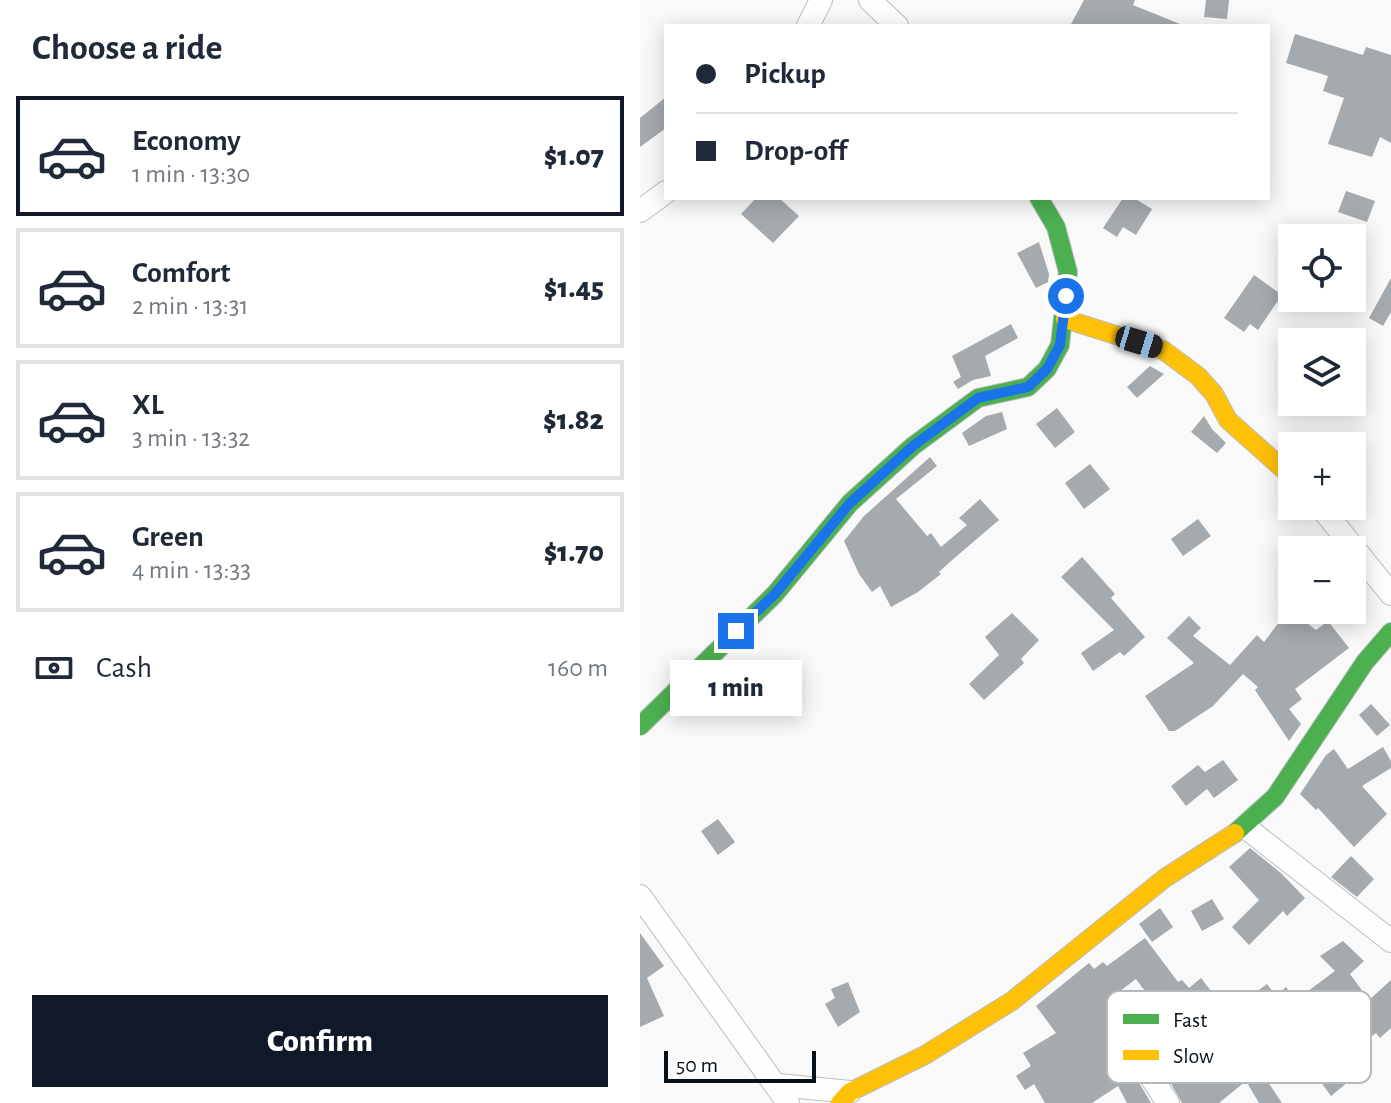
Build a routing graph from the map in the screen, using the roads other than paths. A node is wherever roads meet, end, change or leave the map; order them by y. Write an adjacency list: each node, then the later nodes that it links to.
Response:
1 (821, 0): 3 (street)
2 (870, 0): 4 (street)
3 (809, 24)
4 (895, 24)
5 (664, 193): 7 (street)
6 (1040, 200): 8 (street)
7 (640, 211)
8 (1065, 319): 9 (street); 13 (street)
9 (1278, 465)
10 (1331, 520): 11 (street)
11 (1391, 594)
12 (1391, 632): 14 (street)
13 (640, 726)
14 (1245, 827): 16 (street); 19 (street)
15 (640, 896): 18 (street)
16 (1391, 941)
17 (1155, 1083): 20 (street)
18 (783, 1094): 19 (street)
19 (845, 1098)
20 (1168, 1103)

